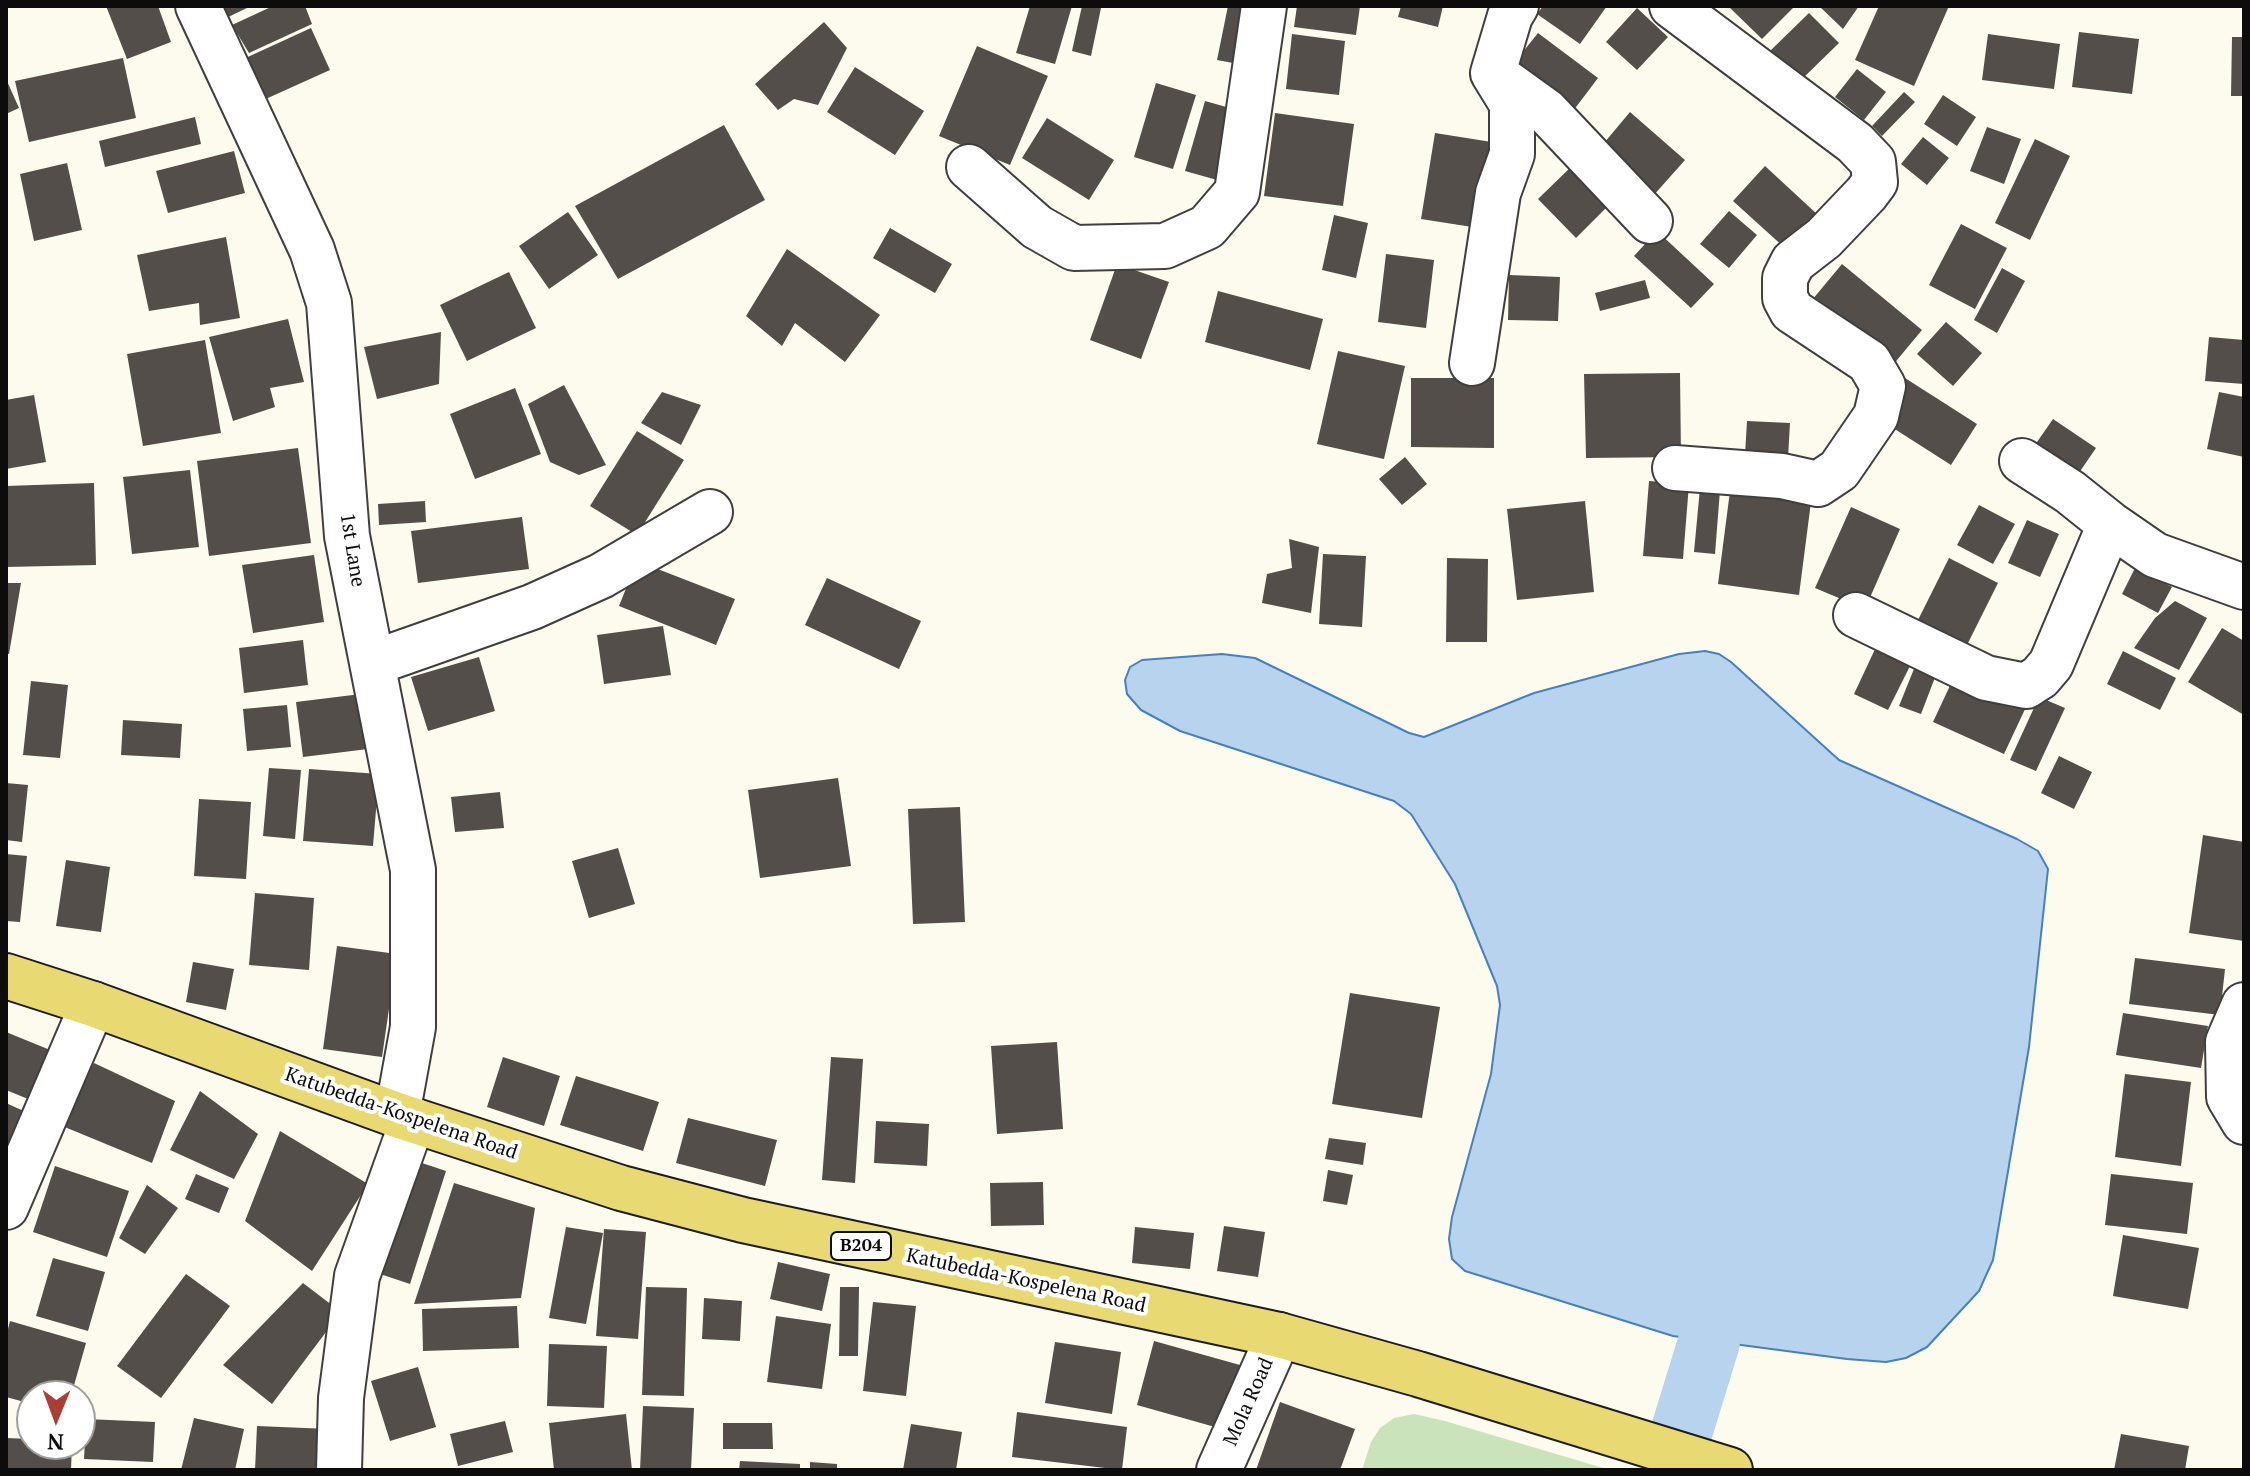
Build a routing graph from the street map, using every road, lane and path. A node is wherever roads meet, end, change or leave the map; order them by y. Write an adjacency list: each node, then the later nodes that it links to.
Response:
1 (198, 6): 15 (street, 1st Lane)
2 (1264, 6): 6 (street)
3 (1516, 6): 5 (street)
4 (1672, 6): 10 (street)
5 (1493, 73): 7 (street); 8 (street)
6 (969, 167)
7 (1650, 221)
8 (1472, 363)
9 (2022, 461): 12 (street)
10 (1675, 468)
11 (710, 512): 15 (street)
12 (2110, 524): 13 (street); 14 (street)
13 (2244, 587)
14 (1856, 615)
15 (373, 663): 19 (street, 1st Lane)
16 (6, 976): 17 (main road, Katubedda-Kospelena Road / B204)
17 (93, 1004): 19 (main road, Katubedda-Kospelena Road / B204); 21 (street)
18 (2244, 1005): 20 (street)
19 (405, 1118): 22 (main road, Katubedda-Kospelena Road / B204); 23 (street, 1st Lane)
20 (2244, 1122)
21 (6, 1207)
22 (1279, 1335): 24 (street, Mola Road); 25 (main road, Katubedda-Kospelena Road / B204)
23 (339, 1470)
24 (1219, 1470)
25 (1730, 1470)

